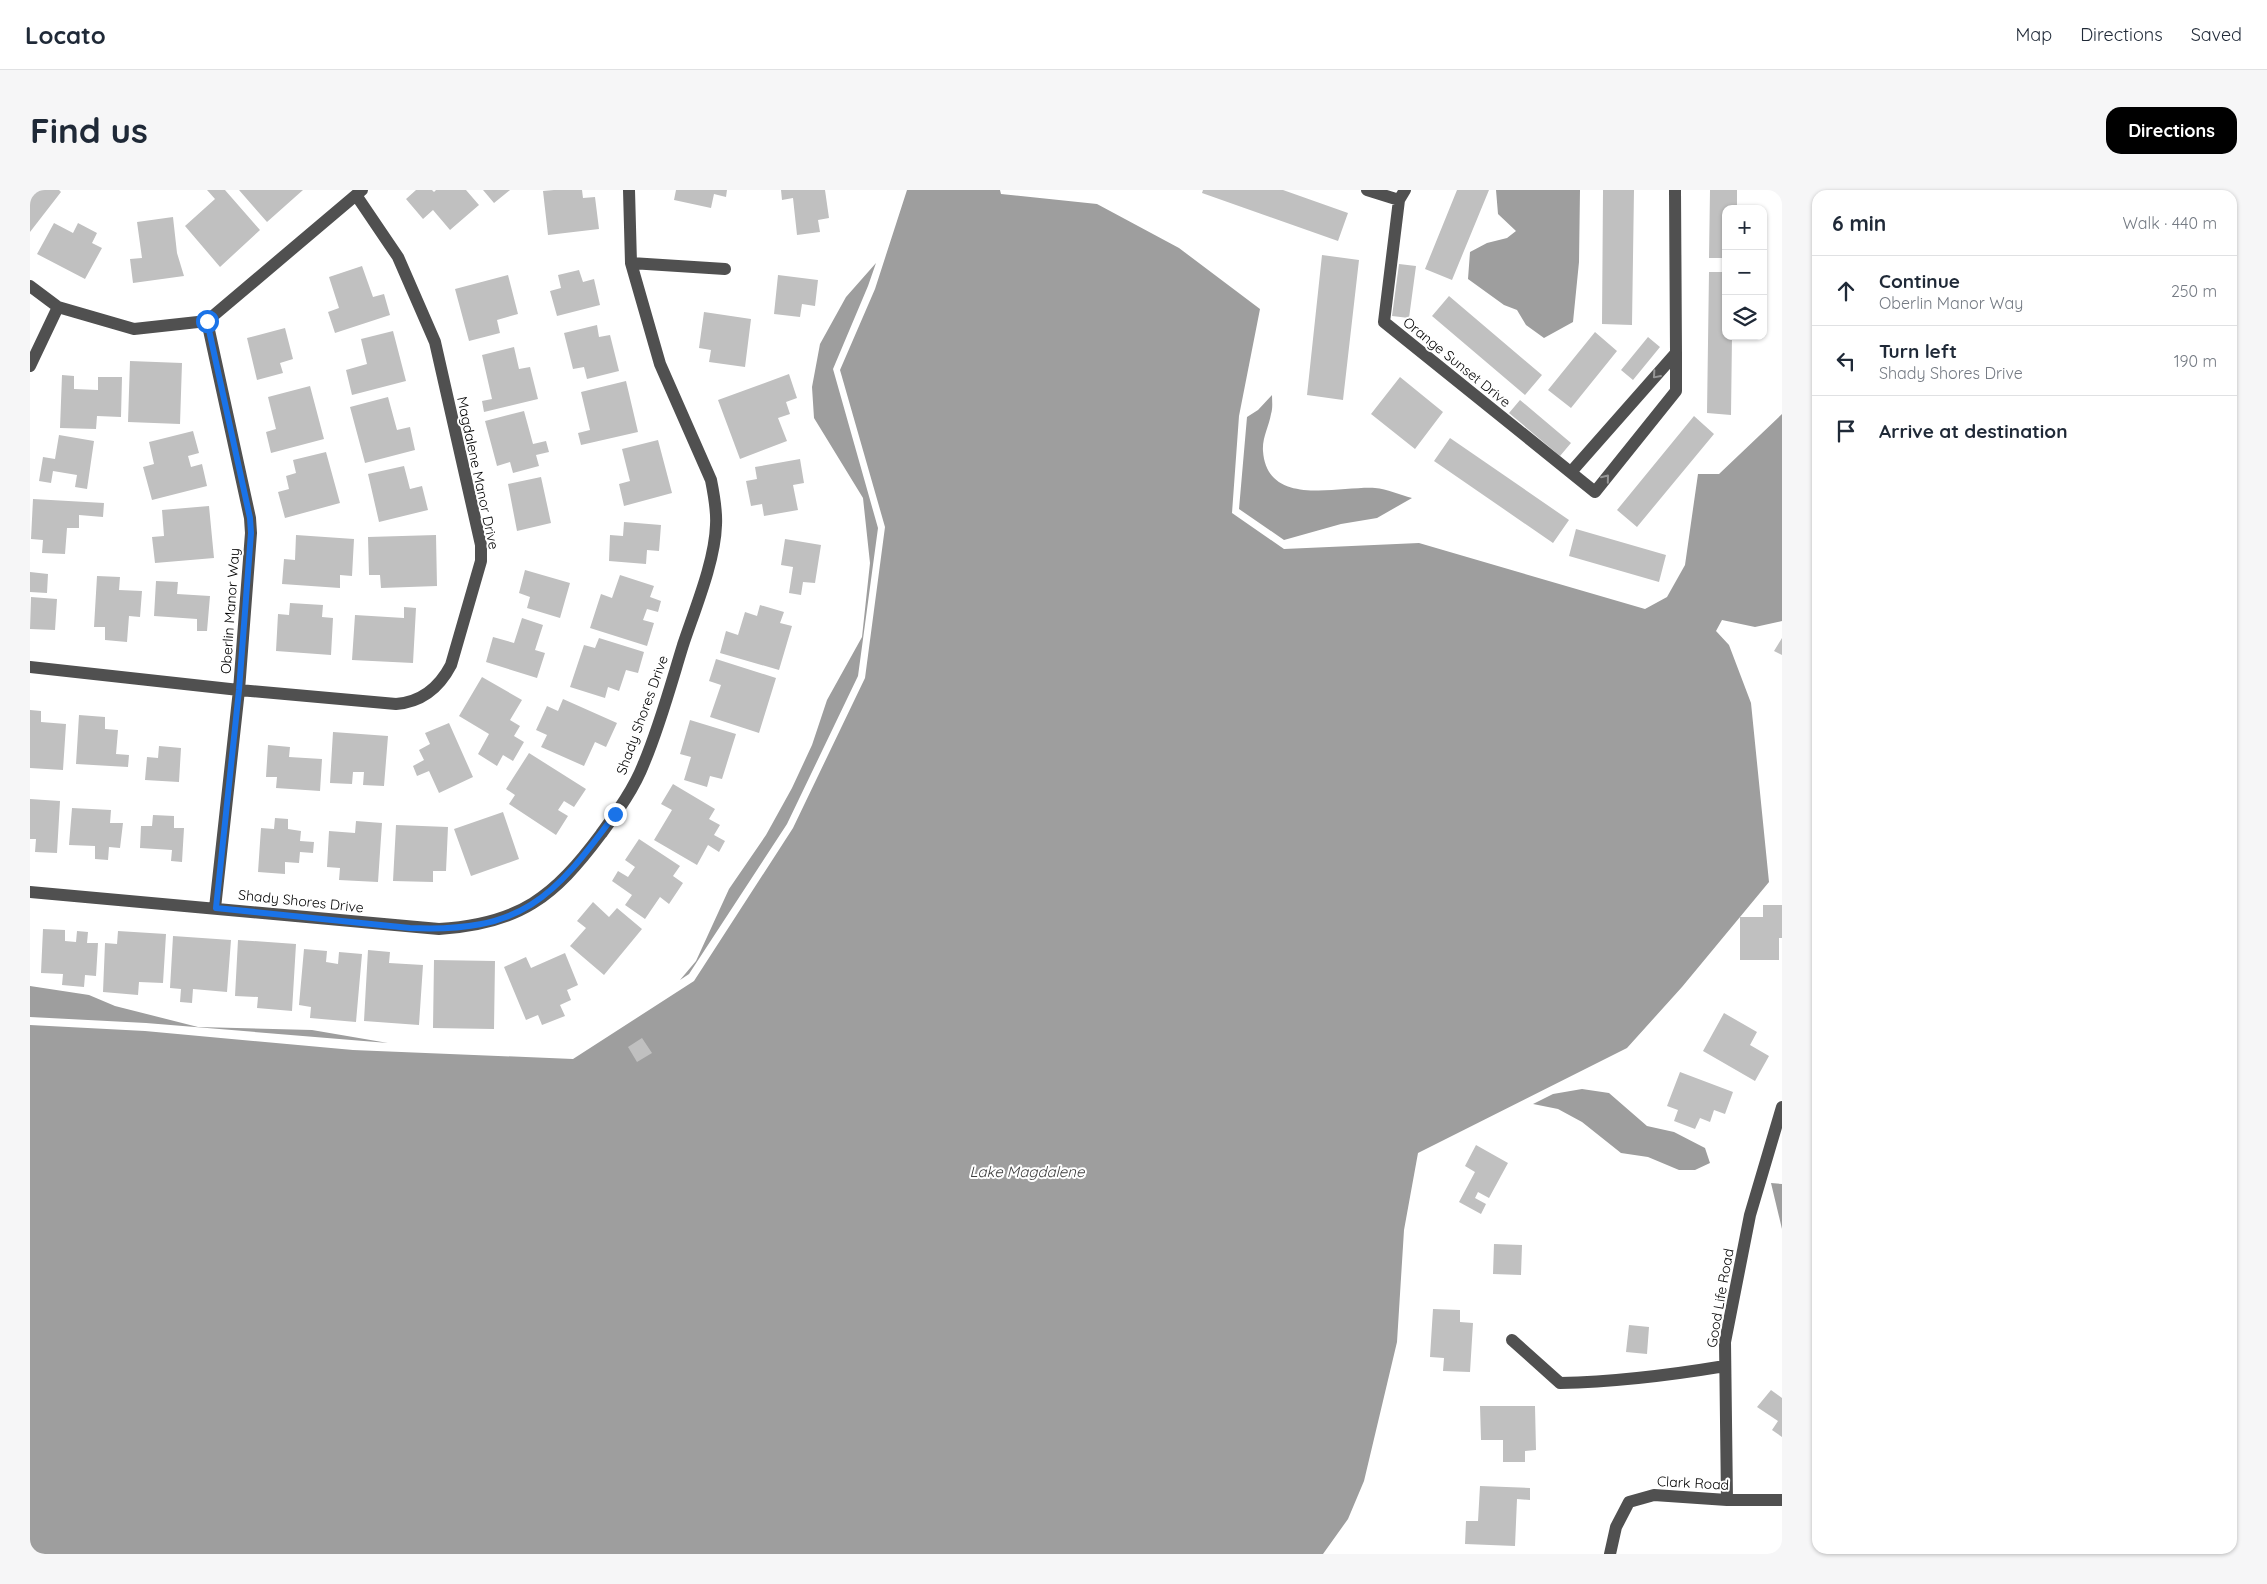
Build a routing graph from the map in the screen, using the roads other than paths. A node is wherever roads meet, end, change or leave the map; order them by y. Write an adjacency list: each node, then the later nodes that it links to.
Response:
1 (630, 190): 6 (street, Shady Shores Drive)
2 (1367, 190): 5 (street)
3 (1675, 190): 11 (street, Orange Sunset Drive)
4 (360, 193): 10 (street, Magdalene Manor Drive); 15 (street, Magdalene Manor Drive)
5 (1402, 195): 13 (street, Orange Sunset Drive)
6 (631, 263): 7 (street); 17 (street, Shady Shores Drive)
7 (726, 269)
8 (30, 286): 9 (street)
9 (58, 306): 10 (street); 12 (street)
10 (207, 321): 15 (street, Oberlin Manor Way)
11 (1676, 353): 13 (street, one-way to 13); 13 (street, Orange Sunset Drive, one-way to 11)
12 (30, 366)
13 (1570, 472)
14 (30, 667): 15 (street, Magdalene Manor Drive)
15 (239, 690): 17 (street, Oberlin Manor Way)
16 (30, 892): 17 (street, Shady Shores Drive)
17 (216, 908)
18 (1782, 1106): 20 (street, Good Life Road)
19 (1512, 1340): 20 (street)
20 (1726, 1366): 21 (street, Good Life Road)
21 (1727, 1500): 22 (street, Clark Road); 23 (street, Clark Road)
22 (1782, 1500)
23 (1610, 1554)

